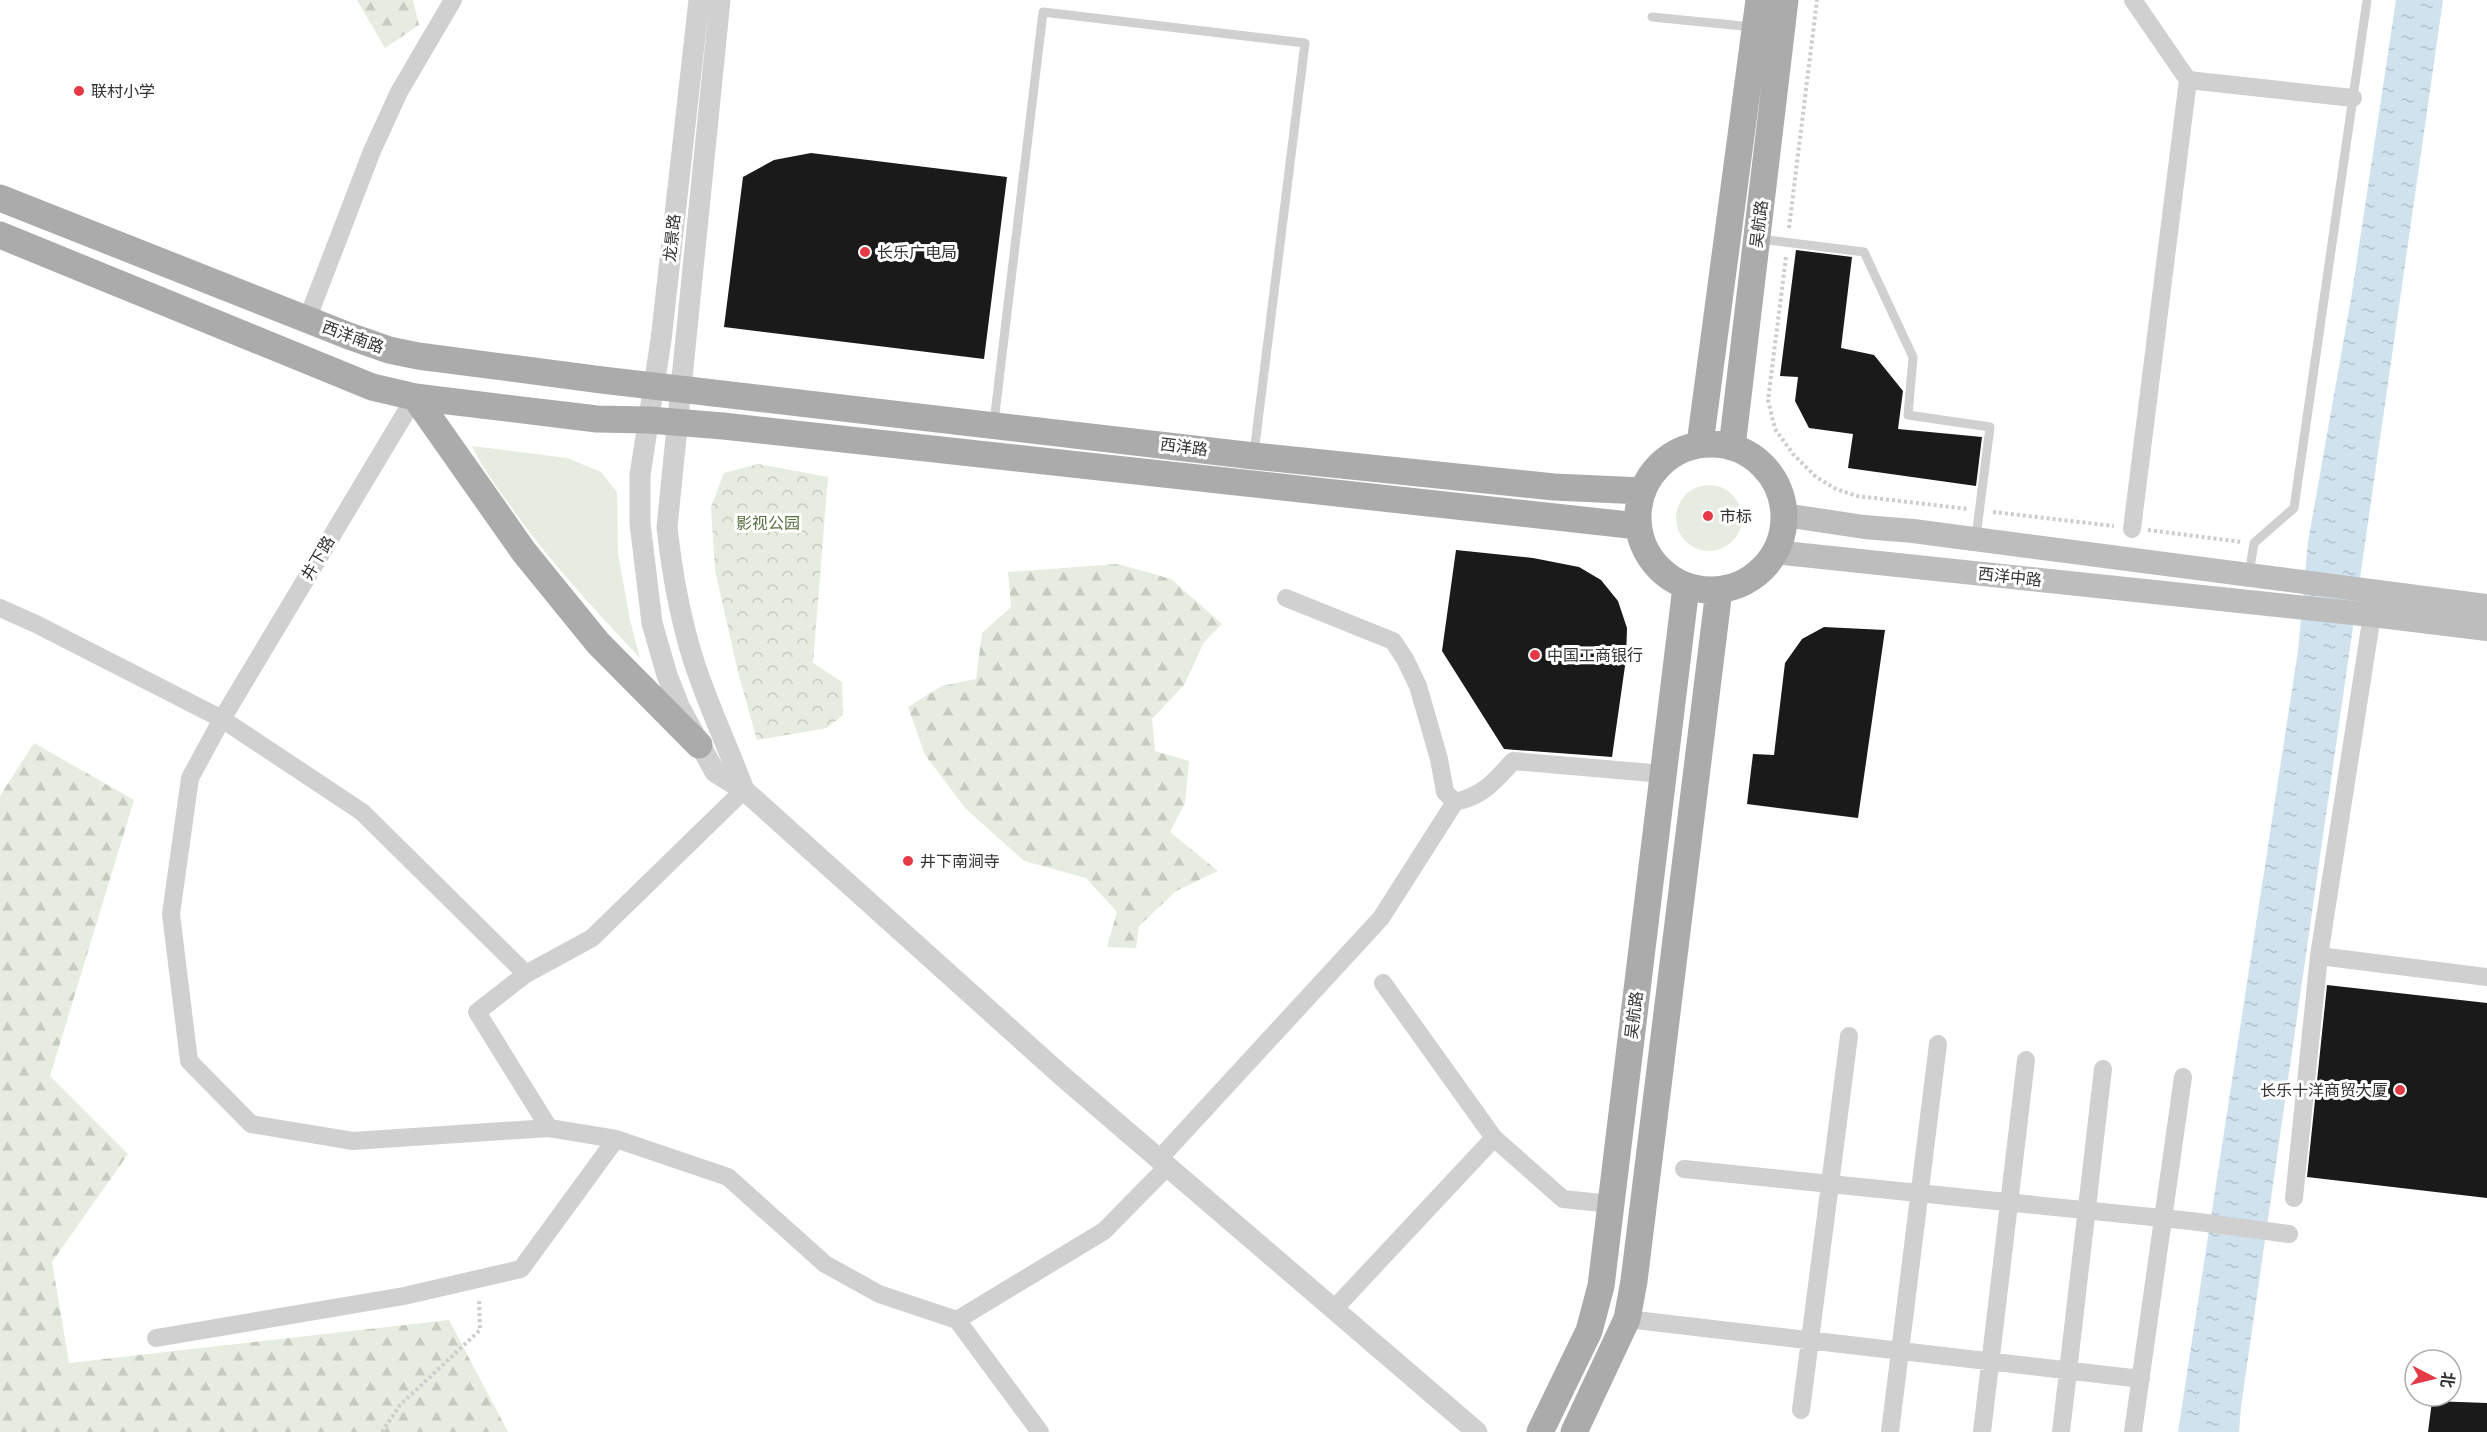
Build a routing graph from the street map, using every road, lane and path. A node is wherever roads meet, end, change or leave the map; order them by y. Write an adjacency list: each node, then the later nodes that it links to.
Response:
1 (453, 0): 17 (street)
2 (699, 0): 18 (street, 龙景路)
3 (720, 0): 18 (street)
4 (1759, 0): 9 (main road, 吴航路)
5 (1785, 0): 14 (main road, 吴航路)
6 (2133, 0): 10 (street)
7 (2367, 0): 11 (lane)
8 (1652, 16): 9 (lane)
9 (1755, 28): 15 (main road, 吴航路)
10 (2188, 80): 11 (street); 32 (street)
11 (2352, 98): 37 (lane)
12 (3, 196): 17 (main road, 西洋南路)
13 (0, 235): 20 (main road)
14 (1757, 239): 16 (main road, 吴航路); 34 (lane)
15 (1716, 312): 16 (main road); 24 (main road, 吴航路)
16 (1748, 316): 25 (main road, 吴航路)
17 (307, 320): 18 (main road, 西洋南路)
18 (667, 387): 19 (main road, 西洋南路); 21 (street, 龙景路); 22 (street)
19 (726, 393): 23 (main road, 西洋路)
20 (415, 397): 21 (main road); 48 (street, 井下路); 49 (main road)
21 (650, 420): 22 (main road); 49 (street, 龙景路)
22 (676, 423): 30 (main road, 西洋路); 51 (street)
23 (994, 424): 26 (main road, 西洋路); 26 (lane)
24 (1700, 444): 25 (main road); 28 (main road)
25 (1732, 447): 29 (main road)
26 (1254, 456): 27 (main road, 西洋路)
27 (1554, 488): 28 (main road, 西洋路); 30 (main road)
28 (1642, 491): 31 (main road)
29 (1784, 515): 33 (main road, 西洋中路); 35 (main road)
30 (1550, 516): 31 (main road, 西洋路)
31 (1638, 526): 38 (main road)
32 (2132, 529)
33 (1913, 531): 34 (main road, 西洋中路); 36 (main road)
34 (1976, 539): 37 (main road, 西洋中路)
35 (1774, 552): 36 (main road, 西洋中路); 39 (main road)
36 (1909, 567): 44 (main road, 西洋中路)
37 (2249, 576): 42 (main road, 西洋中路)
38 (1686, 587): 39 (main road); 46 (main road, 吴航路)
39 (1719, 590): 47 (main road, 吴航路)
40 (1286, 598): 52 (street)
41 (2487, 606): 42 (main road)
42 (2406, 607): 44 (main road, 西洋中路); 45 (main road)
43 (0, 608): 48 (street)
44 (2373, 615): 53 (street)
45 (2487, 629)
46 (1676, 676): 47 (main road); 50 (main road, 吴航路)
47 (1708, 680): 77 (main road, 吴航路)
48 (222, 719): 54 (street); 62 (street, 井下路)
49 (699, 745): 51 (street, 龙景路)
50 (1664, 774): 52 (street); 71 (main road, 吴航路)
51 (744, 790): 54 (street); 65 (street, 龙景路)
52 (1455, 802): 65 (street)
53 (2319, 956): 55 (street); 69 (street)
54 (526, 974): 62 (street)
55 (2487, 977)
56 (1383, 983): 63 (street)
57 (1849, 1036): 67 (street)
58 (1938, 1044): 68 (street)
59 (2026, 1060): 70 (street)
60 (2103, 1069): 72 (street)
61 (2183, 1077): 73 (street)
62 (549, 1128): 64 (street, 井下路)
63 (1494, 1138): 71 (street); 76 (street)
64 (616, 1139): 75 (street); 78 (street, 井下路)
65 (1163, 1163): 76 (street, 龙景路); 78 (street)
66 (1684, 1169): 67 (street)
67 (1830, 1184): 68 (street); 80 (street)
68 (1919, 1193): 70 (street); 81 (street)
69 (2294, 1198)
70 (2009, 1202): 72 (street); 82 (street)
71 (1611, 1204): 89 (main road, 吴航路)
72 (2087, 1210): 73 (street); 83 (street)
73 (2163, 1219): 74 (street); 84 (street)
74 (2289, 1234)
75 (479, 1279): 79 (street); 86 (path)
76 (1334, 1309): 88 (street, 龙景路)
77 (1627, 1319): 80 (street); 90 (main road, 吴航路)
78 (957, 1320): 87 (street)
79 (156, 1338)
80 (1810, 1340): 81 (street); 85 (street)
81 (1900, 1351): 82 (street); 91 (street)
82 (1990, 1361): 83 (street); 92 (street)
83 (2068, 1371): 84 (street); 93 (street)
84 (2141, 1379): 94 (street)
85 (1801, 1410)
86 (382, 1432)
87 (1040, 1432)
88 (1477, 1432)
89 (1540, 1432)
90 (1574, 1432)
91 (1890, 1432)
92 (1982, 1432)
93 (2061, 1432)
94 (2133, 1432)

